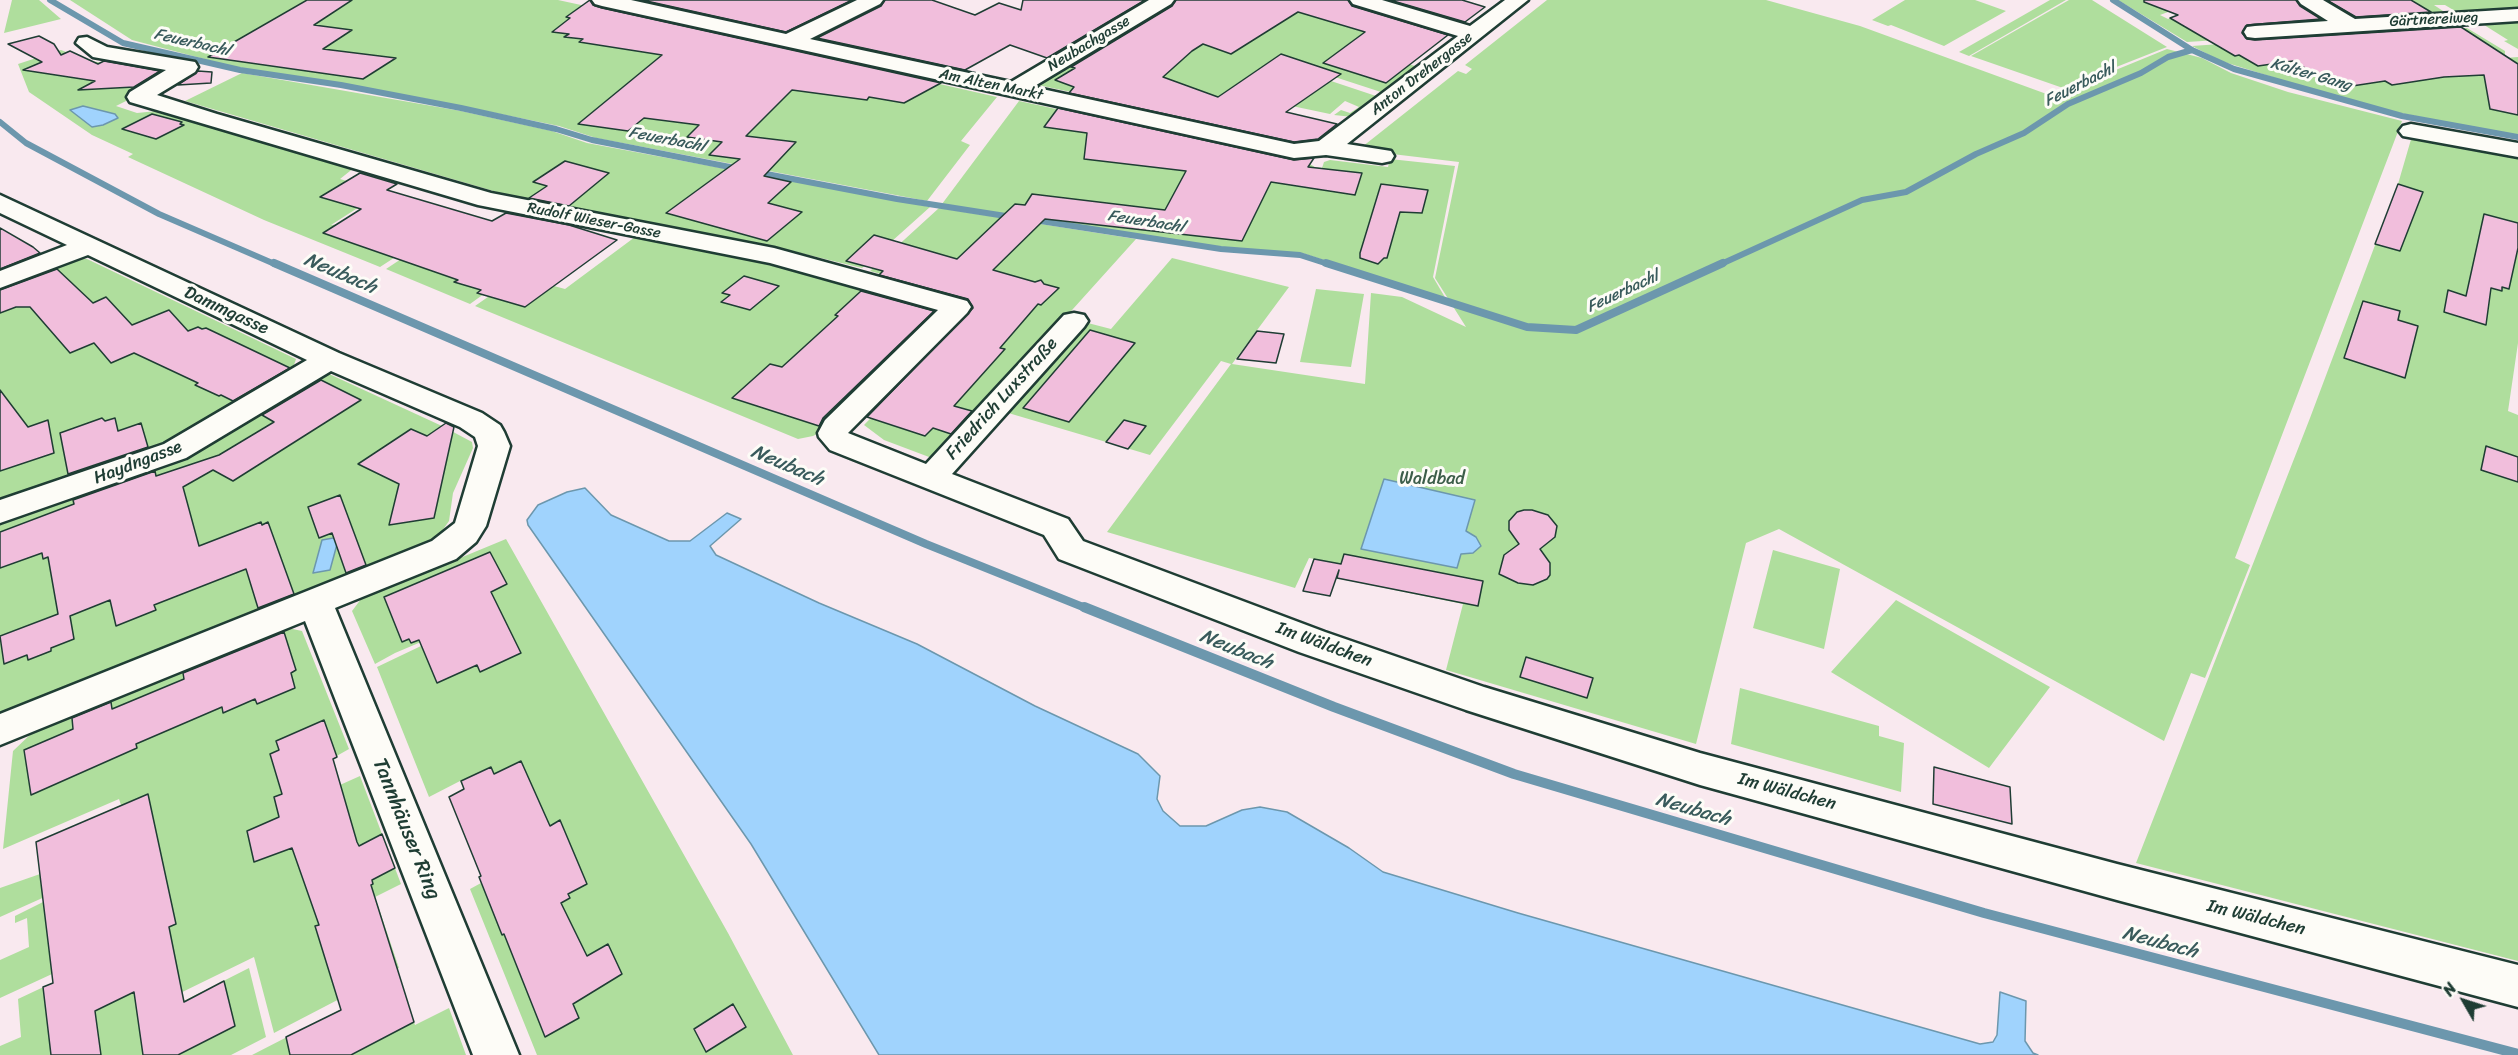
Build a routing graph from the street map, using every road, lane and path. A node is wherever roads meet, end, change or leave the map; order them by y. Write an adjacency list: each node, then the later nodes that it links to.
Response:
1 (602, 0): 11 (street, Am Alten Markt)
2 (873, 0): 11 (street)
3 (1164, 0): 13 (street, Neubachgasse)
4 (1360, 0): 10 (street)
5 (1518, 0): 10 (street, Anton Drehergasse)
6 (2308, 0): 8 (street)
7 (2518, 15): 8 (street, Gärtnereiweg)
8 (2350, 25): 9 (street, Gärtnereiweg)
9 (2255, 32)
10 (1473, 34): 15 (street, Anton Drehergasse)
11 (788, 41): 13 (street, Am Alten Markt)
12 (87, 43): 23 (street, Rudolf Wieser-Gasse)
13 (1016, 90): 15 (street, Am Alten Markt)
14 (2411, 131): 16 (street)
15 (1326, 148): 17 (street, Am Alten Markt)
16 (2518, 150)
17 (1382, 156)
18 (0, 203): 19 (street, Dammgasse)
19 (87, 246): 20 (street); 22 (street, Dammgasse)
20 (0, 280)
21 (1074, 321): 23 (street, Friedrich Luxstraße)
22 (329, 359): 24 (street, Haydngasse); 26 (street, Dammgasse)
23 (919, 473): 25 (street, Friedrich Luxstraße)
24 (0, 513)
25 (1071, 550): 28 (street, Im Wäldchen)
26 (316, 604): 27 (street); 29 (street, Tannhäuser Ring)
27 (0, 730)
28 (2518, 986)
29 (496, 1055)

